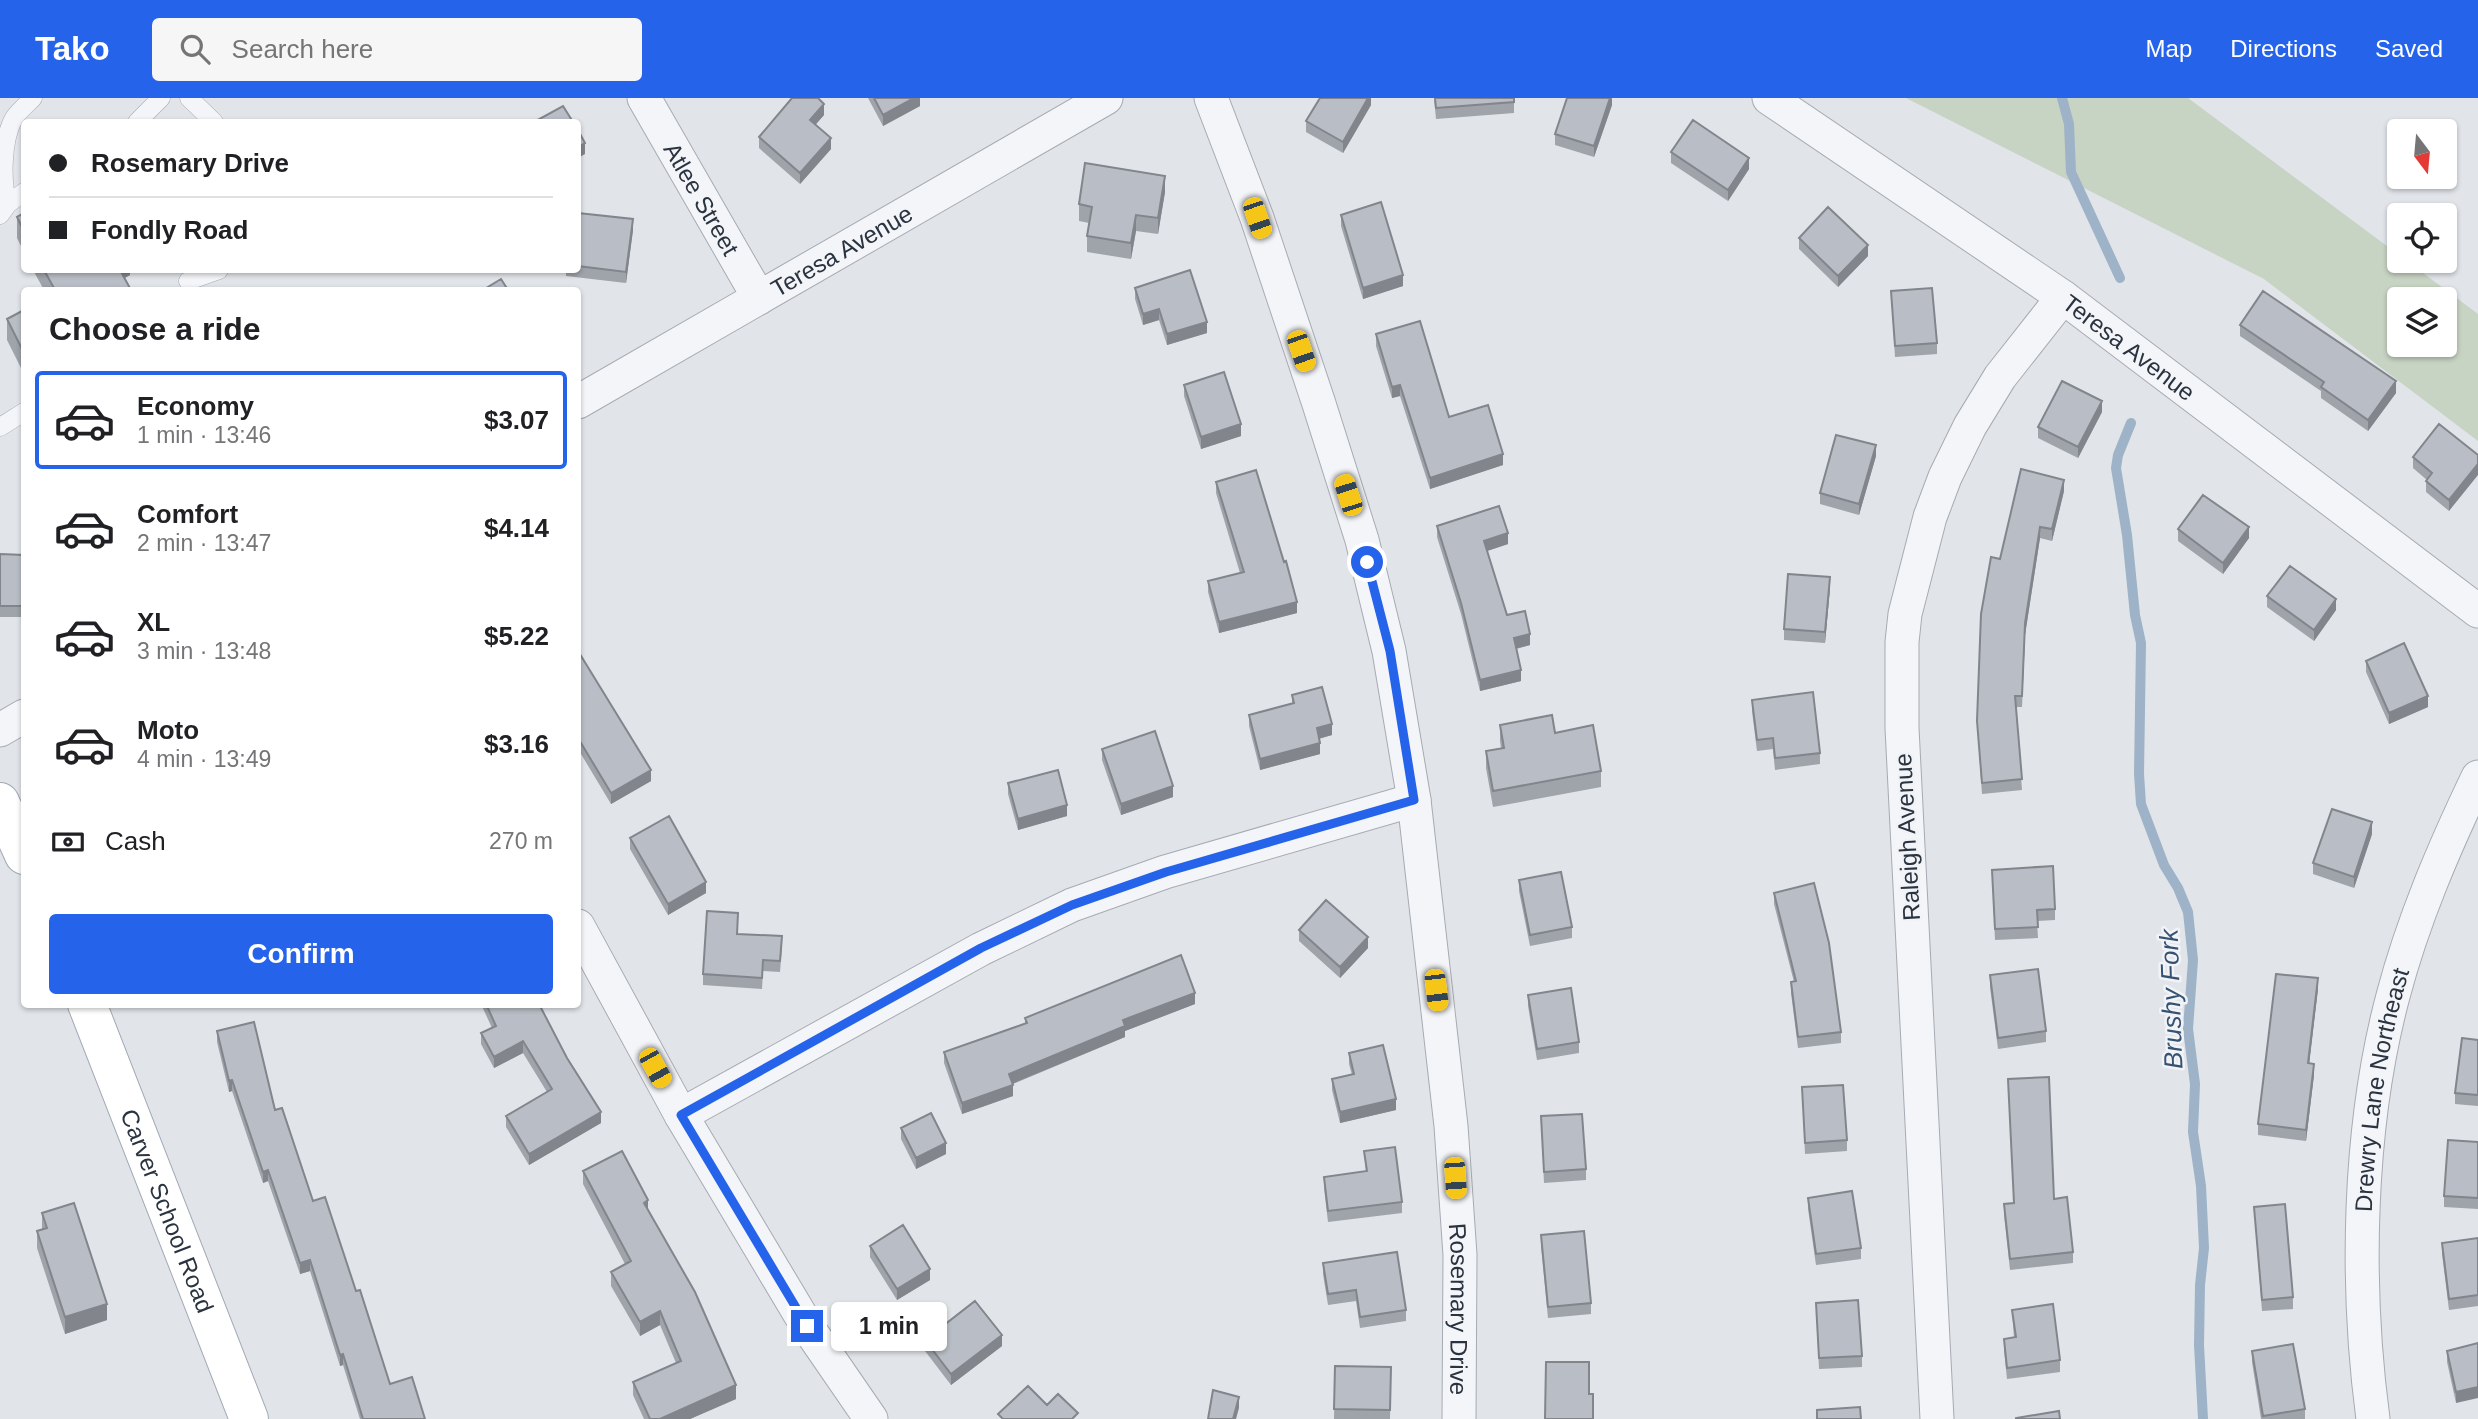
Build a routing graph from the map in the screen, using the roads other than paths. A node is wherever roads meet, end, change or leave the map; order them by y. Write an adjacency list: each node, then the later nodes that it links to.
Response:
1 (33, 98): 11 (lane)
2 (162, 98): 8 (lane)
3 (189, 98): 9 (lane)
4 (644, 98): 15 (street, Atlee Street)
5 (1106, 98): 15 (street, Teresa Avenue)
6 (1211, 98): 23 (street, Rosemary Drive)
7 (1769, 98): 14 (street, Teresa Avenue)
8 (140, 119)
9 (211, 119)
10 (21, 195): 11 (lane)
11 (4, 209)
12 (209, 273): 13 (lane)
13 (187, 280)
14 (2063, 297): 19 (street, Teresa Avenue); 32 (street, Raleigh Avenue)
15 (759, 298): 16 (street, Teresa Avenue)
16 (581, 400)
17 (21, 414): 18 (lane)
18 (0, 426)
19 (2478, 611)
20 (21, 718): 21 (street)
21 (0, 730)
22 (2478, 777): 33 (street, Drewry Lane Northeast)
23 (1414, 800): 28 (street); 31 (street, Rosemary Drive)
24 (0, 802): 25 (main road)
25 (21, 848)
26 (581, 932): 28 (street)
27 (89, 1008): 29 (main road, Carver School Road)
28 (681, 1115): 30 (street)
29 (249, 1419)
30 (871, 1419)
31 (1460, 1419)
32 (1937, 1419)
33 (2373, 1419)

